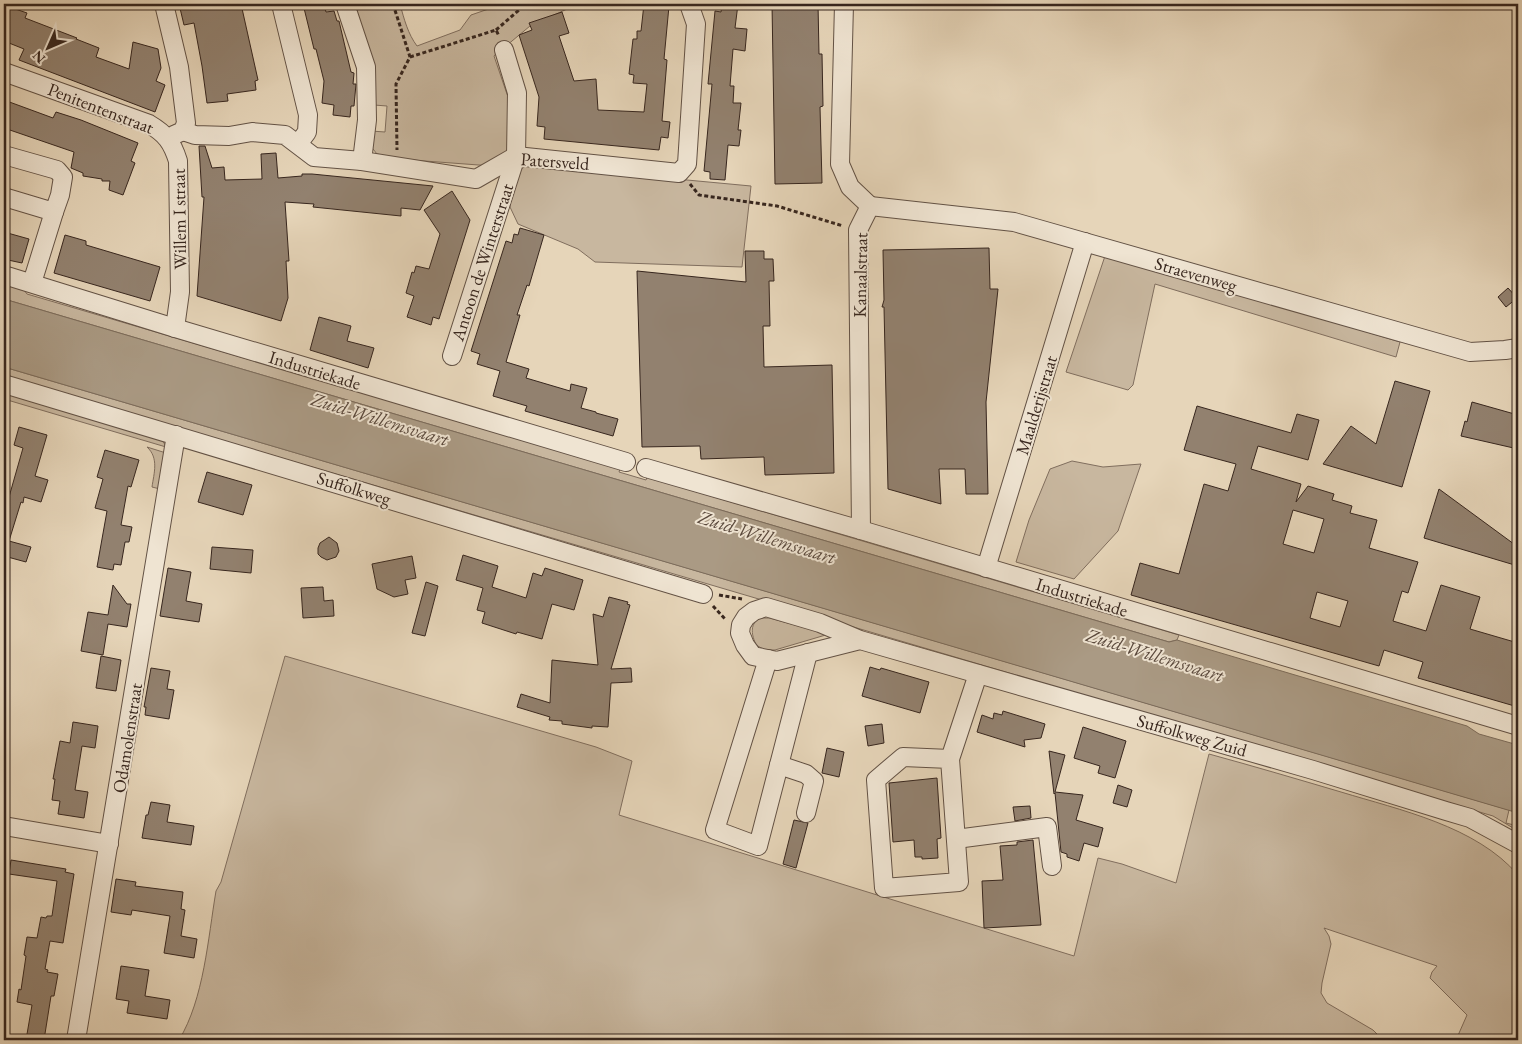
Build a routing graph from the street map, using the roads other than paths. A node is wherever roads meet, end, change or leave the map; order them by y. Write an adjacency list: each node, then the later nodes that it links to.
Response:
1 (164, 4): 8 (street, Willem I straat)
2 (280, 4): 9 (street)
3 (345, 4): 12 (street)
4 (689, 4): 11 (street, Patersveld)
5 (844, 4): 14 (street)
6 (504, 50): 11 (street, Antoon de Winterstraat)
7 (4, 72): 8 (street, Penitentenstraat)
8 (176, 134): 9 (street, Patersveld); 19 (street, Willem I straat)
9 (298, 144): 12 (street, Patersveld)
10 (4, 155): 15 (street)
11 (516, 156): 12 (street, Patersveld); 21 (street, Antoon de Winterstraat)
12 (362, 161)
13 (4, 197): 15 (street)
14 (870, 206): 16 (street, Straevenweg); 26 (street, Kanaalstraat)
15 (54, 212): 18 (street)
16 (1085, 242): 20 (street, Straevenweg); 27 (street, Maalderijstraat)
17 (4, 275): 18 (street, Industriekade)
18 (32, 283): 19 (street, Industriekade)
19 (174, 328): 24 (street, Industriekade)
20 (1518, 348)
21 (452, 356)
22 (4, 384): 23 (street, Suffolkweg)
23 (176, 435): 28 (street, Suffolkweg); 39 (street, Odamolenstraat)
24 (626, 462)
25 (646, 468): 26 (street, Industriekade)
26 (861, 530): 27 (street, Industriekade)
27 (986, 568): 33 (street, Industriekade)
28 (703, 594)
29 (860, 640): 30 (street); 31 (street, Suffolkweg Zuid); 32 (street, Suffolkweg Zuid)
30 (808, 653): 31 (street); 35 (street)
31 (768, 659): 35 (street)
32 (978, 674): 34 (street); 40 (street, Suffolkweg Zuid)
33 (1518, 726)
34 (950, 759): 38 (street); 38 (street)
35 (779, 765): 36 (street)
36 (806, 813)
37 (4, 826): 39 (street)
38 (956, 839): 41 (street)
39 (109, 844): 42 (street, Odamolenstraat)
40 (1518, 844)
41 (1052, 866)
42 (76, 1040)

